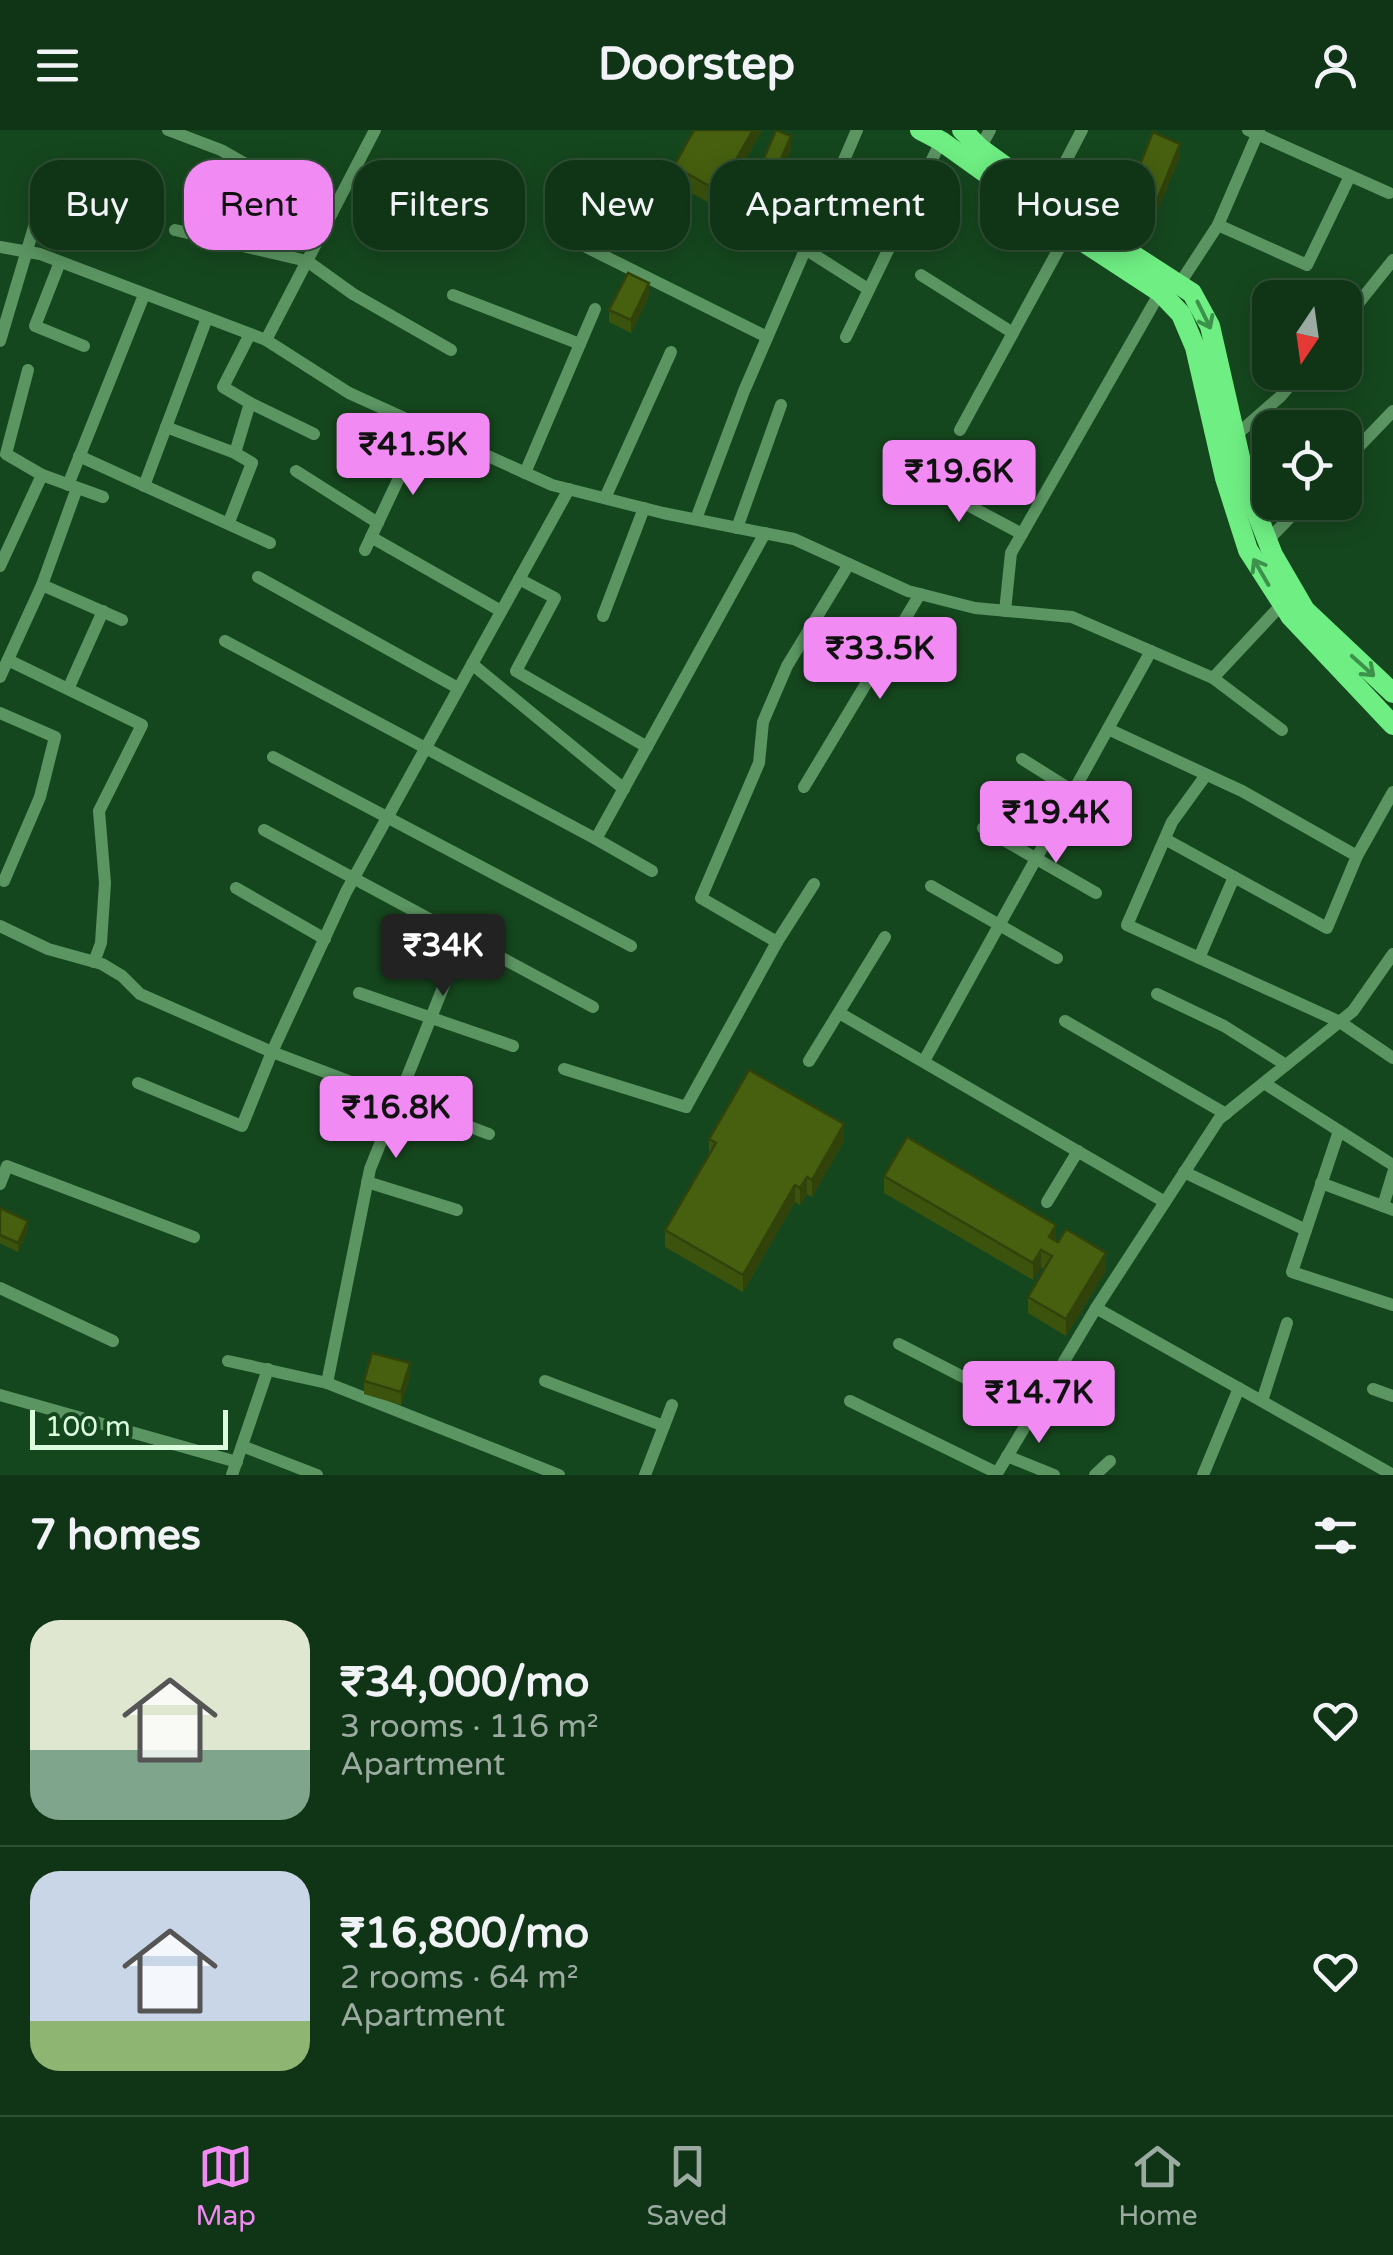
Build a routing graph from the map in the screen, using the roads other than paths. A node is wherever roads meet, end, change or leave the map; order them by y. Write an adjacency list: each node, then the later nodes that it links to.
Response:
1 (168, 130): 9 (street)
2 (374, 130): 16 (street)
3 (857, 130): 10 (street)
4 (920, 130): 7 (main road)
5 (1082, 130): 13 (street)
6 (1255, 132): 14 (street); 17 (street)
7 (947, 133): 8 (main road); 11 (main road); 34 (street)
8 (985, 139): 12 (main road)
9 (239, 160)
10 (844, 160)
11 (980, 160)
12 (1008, 160)
13 (1067, 160)
14 (1350, 176): 15 (street); 17 (street)
15 (1389, 194)
16 (333, 211)
17 (1218, 225): 33 (street)
18 (175, 230): 31 (street)
19 (30, 239): 28 (street)
20 (0, 247): 28 (street)
21 (313, 250): 31 (street)
22 (592, 250): 43 (street)
23 (805, 250): 43 (street)
24 (807, 250): 34 (street)
25 (1058, 250): 40 (street)
26 (1103, 250): 33 (main road)
27 (1122, 250): 33 (main road)
28 (26, 252): 30 (street); 45 (street)
29 (1393, 260): 37 (street)
30 (60, 262): 35 (street); 47 (street)
31 (307, 262): 44 (street); 48 (street)
32 (922, 275): 40 (street)
33 (1170, 284): 59 (main road, one-way to 59); 79 (street); 89 (main road, one-way to 33)
34 (868, 289): 42 (street)
35 (144, 295): 39 (street); 62 (street)
36 (453, 296): 46 (street)
37 (1362, 299)
38 (594, 309): 46 (street)
39 (207, 318): 41 (street); 55 (street)
40 (1013, 333): 57 (street)
41 (250, 334): 44 (street); 52 (street)
42 (846, 336)
43 (767, 337): 73 (street)
44 (266, 340): 56 (street)
45 (0, 342)
46 (580, 344): 64 (street)
47 (84, 346)
48 (451, 350)
49 (671, 352): 71 (street)
50 (28, 370): 66 (street)
51 (1286, 390): 59 (street)
52 (250, 402): 58 (street); 61 (street)
53 (781, 406): 77 (street)
54 (1393, 412): 60 (street)
55 (166, 427): 61 (street); 67 (street)
56 (422, 427): 64 (street); 76 (street)
57 (960, 430)
58 (314, 434)
59 (1235, 436): 81 (main road)
60 (1362, 444)
61 (235, 453): 75 (street)
62 (79, 456): 67 (street); 68 (street)
63 (296, 471): 76 (street)
64 (525, 473): 69 (street)
65 (935, 473): 79 (street)
66 (42, 475): 68 (street); 80 (street)
67 (144, 486): 75 (street)
68 (72, 487): 70 (street); 87 (street)
69 (568, 489): 71 (street); 86 (street)
70 (103, 498)
71 (605, 498): 72 (street)
72 (644, 508): 73 (street); 93 (street)
73 (696, 520): 77 (street)
74 (1288, 520): 81 (street)
75 (229, 522): 82 (street)
76 (378, 523): 91 (street)
77 (737, 528): 78 (street)
78 (765, 533): 83 (street); 108 (street)
79 (1022, 534): 92 (street)
80 (6, 539): 84 (street)
81 (1267, 542): 89 (main road)
82 (270, 543)
83 (850, 564): 88 (street); 138 (street)
84 (0, 566)
85 (258, 577): 102 (street)
86 (519, 579): 91 (street); 108 (street)
87 (42, 585): 90 (street); 97 (street)
88 (920, 594): 92 (street); 113 (street)
89 (1287, 598): 100 (street); 103 (main road, one-way to 103); 105 (main road)
90 (102, 611): 94 (street); 101 (street)
91 (501, 611): 98 (street)
92 (1005, 611): 96 (street)
93 (603, 616)
94 (122, 620)
95 (225, 641): 109 (street)
96 (1151, 651): 100 (street); 106 (street)
97 (8, 660): 99 (street); 101 (street)
98 (472, 664): 102 (street); 114 (street)
99 (0, 678)
100 (1214, 678): 107 (street)
101 (69, 687): 143 (street)
102 (458, 688): 109 (street)
103 (1393, 693)
104 (0, 713): 128 (street)
105 (1393, 725)
106 (1108, 729): 112 (street); 115 (street)
107 (1282, 730)
108 (647, 747): 114 (street)
109 (424, 750): 118 (street); 121 (street)
110 (273, 756): 118 (street)
111 (1022, 759): 115 (street)
112 (1206, 775): 122 (street); 123 (street)
113 (804, 787)
114 (624, 789): 121 (street)
115 (1074, 791): 117 (street); 124 (street)
116 (1393, 792): 123 (street)
117 (1108, 813)
118 (388, 817): 127 (street); 139 (street)
119 (982, 828): 124 (street)
120 (264, 830): 127 (street)
121 (596, 839): 125 (street)
122 (1165, 839): 126 (street); 142 (street)
123 (1357, 856): 126 (street)
124 (1036, 859): 132 (street); 134 (street)
125 (652, 872)
126 (1234, 877): 142 (street)
127 (354, 879): 136 (street); 137 (street)
128 (4, 881)
129 (814, 884): 138 (street)
130 (931, 886): 134 (street)
131 (236, 888): 136 (street)
132 (1096, 893)
133 (0, 926): 143 (street)
134 (998, 926): 141 (street); 155 (street)
135 (885, 937): 147 (street)
136 (324, 938): 152 (street)
137 (463, 938): 146 (street); 148 (street)
138 (777, 942): 157 (street)
139 (631, 946)
140 (1393, 954): 150 (street)
141 (1057, 958)
142 (1199, 958): 150 (street)
143 (94, 962): 152 (street)
144 (359, 993): 148 (street)
145 (1157, 994): 156 (street)
146 (593, 1007)
147 (840, 1014): 154 (street); 155 (street)
148 (429, 1017): 151 (street); 160 (street)
149 (1065, 1021): 161 (street)
150 (1340, 1022): 153 (street); 156 (street)
151 (513, 1046)
152 (272, 1052): 158 (street); 160 (street)
153 (1393, 1058)
154 (809, 1060)
155 (924, 1060): 164 (street)
156 (1286, 1065): 159 (street)
157 (564, 1069)
158 (138, 1083)
159 (1264, 1083): 161 (street); 162 (street)
160 (396, 1101): 163 (street); 168 (street)
161 (1226, 1114): 166 (street)
162 (1339, 1130): 165 (street); 169 (street)
163 (490, 1134)
164 (1078, 1150): 171 (street); 172 (street)
165 (1393, 1165)
166 (1184, 1172): 172 (street); 175 (street)
167 (1393, 1173): 173 (street)
168 (368, 1182): 174 (street); 186 (street)
169 (1321, 1183): 173 (street); 175 (street)
170 (0, 1184): 176 (street)
171 (1048, 1202)
172 (1165, 1202): 179 (street)
173 (1388, 1208)
174 (457, 1210)
175 (1306, 1230): 178 (street)
176 (194, 1237)
177 (0, 1288): 181 (street)
178 (1393, 1306)
179 (1096, 1308): 187 (street); 194 (street)
180 (1287, 1323): 192 (street)
181 (113, 1341)
182 (900, 1344): 194 (street)
183 (228, 1361): 184 (street)
184 (268, 1369): 186 (street); 196 (street)
185 (545, 1381): 195 (street)
186 (327, 1382): 203 (street)
187 (1239, 1388): 192 (street); 206 (street)
188 (1373, 1389): 190 (street)
189 (0, 1395): 199 (street)
190 (1393, 1396)
191 (850, 1401): 201 (street)
192 (1262, 1401): 207 (street)
193 (672, 1405): 195 (street)
194 (1033, 1414): 197 (street)
195 (664, 1426): 200 (street)
196 (242, 1446): 199 (street); 202 (street)
197 (1008, 1456): 201 (street); 204 (street)
198 (1110, 1461): 205 (street)
199 (235, 1468)
200 (649, 1474)
201 (997, 1474)
202 (318, 1475)
203 (559, 1475)
204 (1054, 1475)
205 (1095, 1475)
206 (1203, 1475)
207 (1393, 1475)

